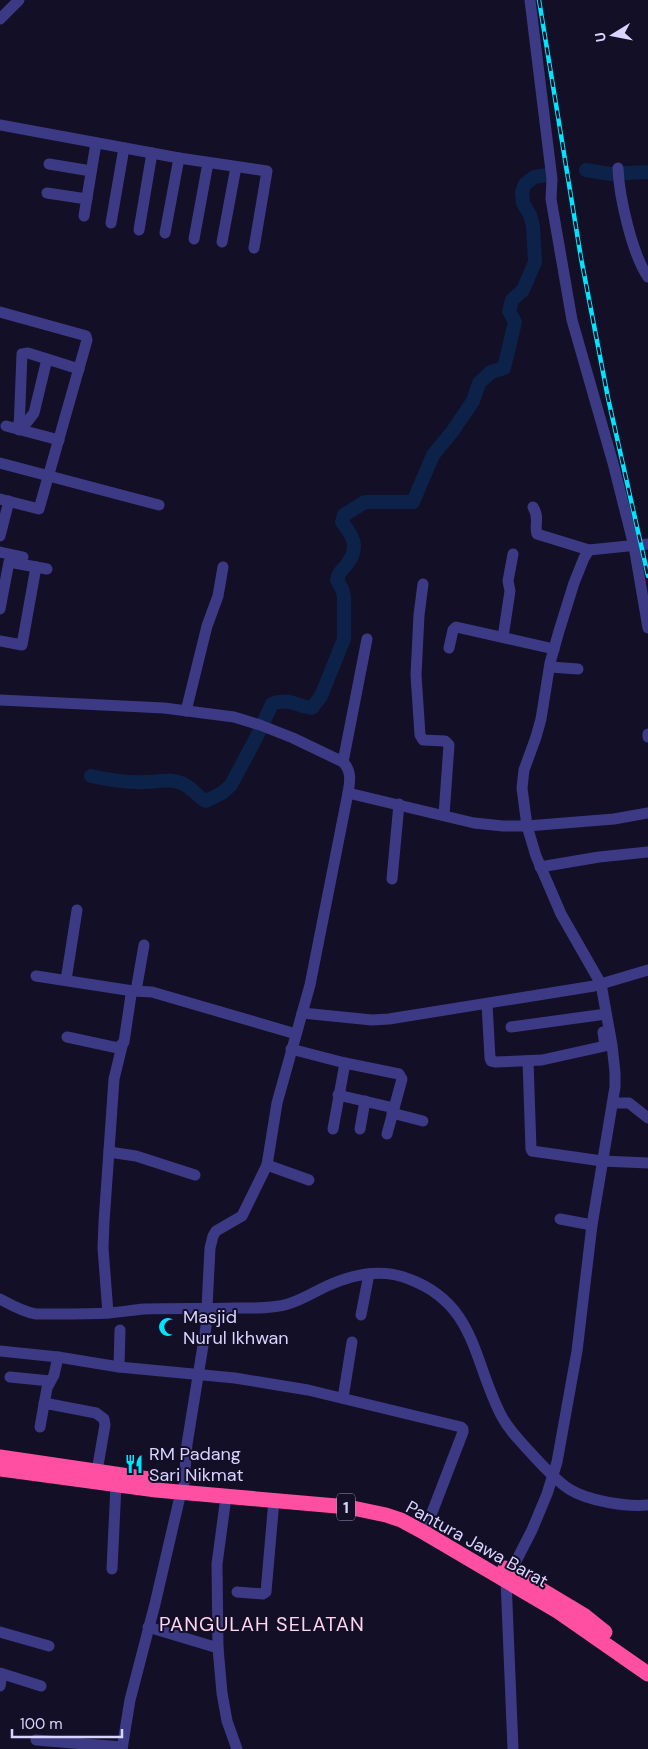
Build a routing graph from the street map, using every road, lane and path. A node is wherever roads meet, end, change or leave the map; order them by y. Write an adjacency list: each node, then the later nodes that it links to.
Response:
1 (20, 0): 3 (street)
2 (530, 0): 37 (street)
3 (0, 19)
4 (0, 125): 5 (street)
5 (96, 143): 6 (street); 12 (street)
6 (124, 148): 7 (street); 17 (street)
7 (152, 153): 8 (street); 18 (street)
8 (179, 158): 9 (street); 19 (street)
9 (208, 162): 11 (street); 20 (street)
10 (49, 164): 12 (street)
11 (236, 167): 21 (street); 22 (street)
12 (92, 171): 15 (street)
13 (618, 172): 23 (street)
14 (47, 193): 15 (street)
15 (87, 199): 16 (street)
16 (84, 216)
17 (111, 223)
18 (138, 230)
19 (165, 232)
20 (194, 239)
21 (222, 242)
22 (254, 248)
23 (648, 276)
24 (0, 312): 26 (street)
25 (47, 360): 26 (street); 28 (street); 28 (street)
26 (79, 369): 29 (street)
27 (6, 426): 28 (street)
28 (19, 426): 29 (street)
29 (59, 440): 31 (street)
30 (0, 463): 31 (street)
31 (49, 476): 32 (street); 33 (street)
32 (5, 500): 35 (street)
33 (159, 505)
34 (534, 507): 38 (street)
35 (0, 536)
36 (648, 544): 37 (street)
37 (634, 546): 38 (street); 46 (street)
38 (589, 550): 51 (street)
39 (0, 552): 41 (street)
40 (513, 554): 47 (street)
41 (27, 558)
42 (223, 567): 55 (street)
43 (3, 572): 45 (street); 49 (street)
44 (423, 584): 60 (street)
45 (0, 608)
46 (648, 628)
47 (502, 637): 50 (street); 51 (street)
48 (367, 640): 56 (street)
49 (0, 641)
50 (449, 648)
51 (554, 649): 52 (street)
52 (550, 667): 53 (street); 61 (street)
53 (578, 669)
54 (0, 700): 55 (street)
55 (186, 711): 56 (street)
56 (343, 762): 57 (street)
57 (348, 793): 58 (street); 73 (street)
58 (399, 804): 60 (street); 64 (street)
59 (648, 813): 61 (street)
60 (444, 815): 61 (street)
61 (527, 826): 63 (street)
62 (648, 852): 63 (street)
63 (540, 867): 70 (street)
64 (392, 879)
65 (77, 910): 69 (street)
66 (144, 946): 71 (street)
67 (648, 970): 70 (street)
68 (36, 976): 69 (street)
69 (66, 980): 71 (street)
70 (598, 985): 72 (street); 74 (street)
71 (135, 991): 76 (street); 78 (street)
72 (487, 1004): 73 (street); 81 (street)
73 (302, 1013): 76 (street)
74 (603, 1014): 75 (street); 79 (street)
75 (511, 1027)
76 (296, 1034): 80 (street)
77 (67, 1038): 78 (street)
78 (122, 1046): 92 (street)
79 (608, 1046): 81 (street); 85 (street)
80 (291, 1049): 82 (street); 95 (street)
81 (528, 1061): 93 (street)
82 (344, 1063): 83 (street); 86 (street)
83 (338, 1094): 84 (street); 89 (street)
84 (366, 1101): 86 (street); 90 (street)
85 (613, 1103): 87 (street); 93 (street)
86 (393, 1110): 88 (street); 91 (street)
87 (648, 1118)
88 (423, 1121)
89 (333, 1129)
90 (360, 1129)
91 (387, 1134)
92 (109, 1152): 96 (street); 103 (street)
93 (602, 1161): 94 (street); 99 (street)
94 (648, 1163)
95 (267, 1165): 97 (street); 102 (street)
96 (195, 1175)
97 (309, 1180)
98 (560, 1219): 99 (street)
99 (592, 1225): 119 (street)
100 (369, 1274): 102 (street); 104 (street); 119 (street)
101 (0, 1298): 103 (street)
102 (207, 1309): 103 (street); 110 (street)
103 (108, 1313)
104 (361, 1315)
105 (120, 1330): 109 (street)
106 (352, 1342): 113 (street)
107 (0, 1351): 108 (street)
108 (58, 1357): 109 (street); 112 (street)
109 (120, 1367): 110 (street)
110 (198, 1376): 113 (street); 121 (street)
111 (10, 1377): 112 (street)
112 (50, 1381): 114 (street)
113 (343, 1398): 125 (street)
114 (44, 1404): 115 (street); 118 (street)
115 (40, 1427)
116 (0, 1457): 118 (highway, 1)
117 (0, 1469): 120 (highway, Pantura Jawa Barat / 1)
118 (97, 1471): 121 (highway, 1)
119 (553, 1477): 124 (street); 127 (street)
120 (116, 1485): 121 (highway, Pantura Jawa Barat / 1); 126 (street)
121 (182, 1488): 122 (highway, Pantura Jawa Barat / 1); 125 (highway, 1); 129 (street)
122 (226, 1497): 123 (highway, Pantura Jawa Barat / 1); 132 (street)
123 (274, 1500): 127 (highway, Pantura Jawa Barat / 1); 128 (street)
124 (648, 1505)
125 (428, 1523): 127 (highway, 1)
126 (112, 1569)
127 (508, 1576): 133 (highway, 1); 135 (highway, Pantura Jawa Barat / 1); 141 (street)
128 (237, 1592)
129 (148, 1627): 132 (street); 139 (street)
130 (0, 1632): 131 (street)
131 (49, 1646)
132 (218, 1648): 140 (street)
133 (648, 1662)
134 (1, 1673): 136 (street); 137 (street)
135 (648, 1674)
136 (0, 1686)
137 (41, 1686)
138 (36, 1740): 139 (street)
139 (122, 1748)
140 (237, 1749)
141 (513, 1749)

